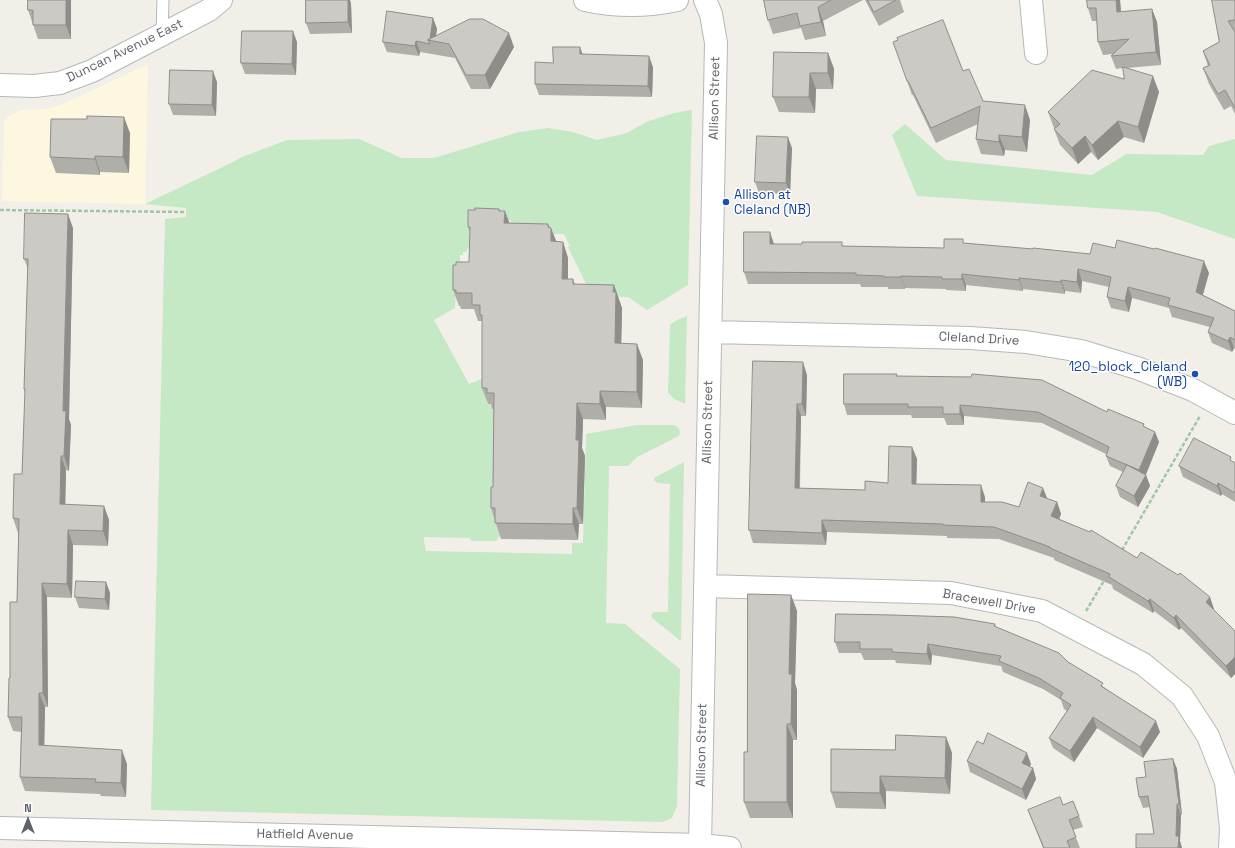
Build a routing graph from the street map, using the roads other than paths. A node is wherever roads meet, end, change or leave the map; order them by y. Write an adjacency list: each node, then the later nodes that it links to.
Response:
1 (163, 0): 7 (lane)
2 (221, 0): 7 (street, Duncan Avenue East)
3 (585, 0): 4 (street)
4 (677, 0)
5 (705, 0): 10 (street, Allison Street)
6 (1031, 0): 8 (street)
7 (162, 34): 9 (street, Duncan Avenue East)
8 (1036, 53)
9 (0, 85)
10 (710, 332): 11 (street, Cleland Drive); 12 (street, Allison Street)
11 (1235, 413)
12 (705, 586): 15 (street, Allison Street); 17 (street, Bracewell Drive)
13 (0, 828): 14 (street, Hatfield Avenue)
14 (305, 842): 15 (street, Hatfield Avenue)
15 (700, 845): 16 (street, Hatfield Avenue)
16 (730, 848)
17 (1230, 848)

